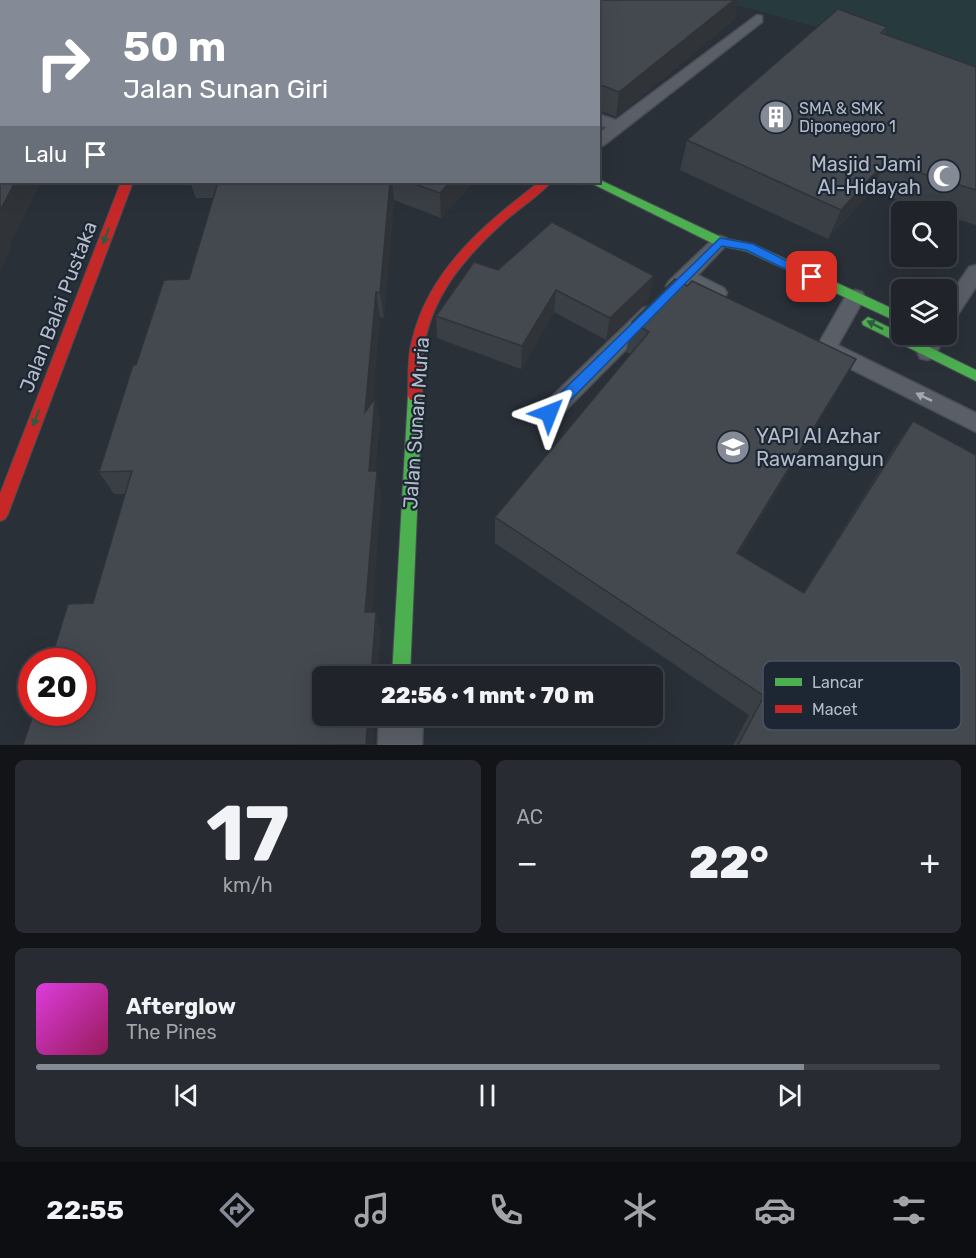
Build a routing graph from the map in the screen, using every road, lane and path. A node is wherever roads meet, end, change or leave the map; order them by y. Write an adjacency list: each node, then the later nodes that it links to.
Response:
1 (757, 19): 3 (lane)
2 (600, 120): 3 (lane)
3 (618, 126): 4 (lane)
4 (600, 140)
5 (127, 183): 23 (street, Jalan Balai Pustaka, one-way to 23)
6 (544, 183): 25 (street, Jalan Sunan Muria)
7 (599, 183): 8 (street)
8 (720, 242): 9 (street); 11 (lane); 14 (street)
9 (738, 260)
10 (976, 272): 12 (lane)
11 (685, 277): 13 (lane); 21 (lane)
12 (957, 300)
13 (735, 303)
14 (846, 305): 15 (street); 16 (street, one-way to 14); 19 (lane)
15 (891, 317)
16 (891, 322)
17 (806, 338): 19 (lane)
18 (942, 345): 20 (street)
19 (826, 348): 22 (lane, one-way to 19)
20 (976, 376)
21 (549, 413)
22 (976, 423)
23 (11, 458): 24 (street, Jalan Balai Pustaka)
24 (0, 514)
25 (402, 666)
26 (401, 726): 27 (street)
27 (400, 745)

